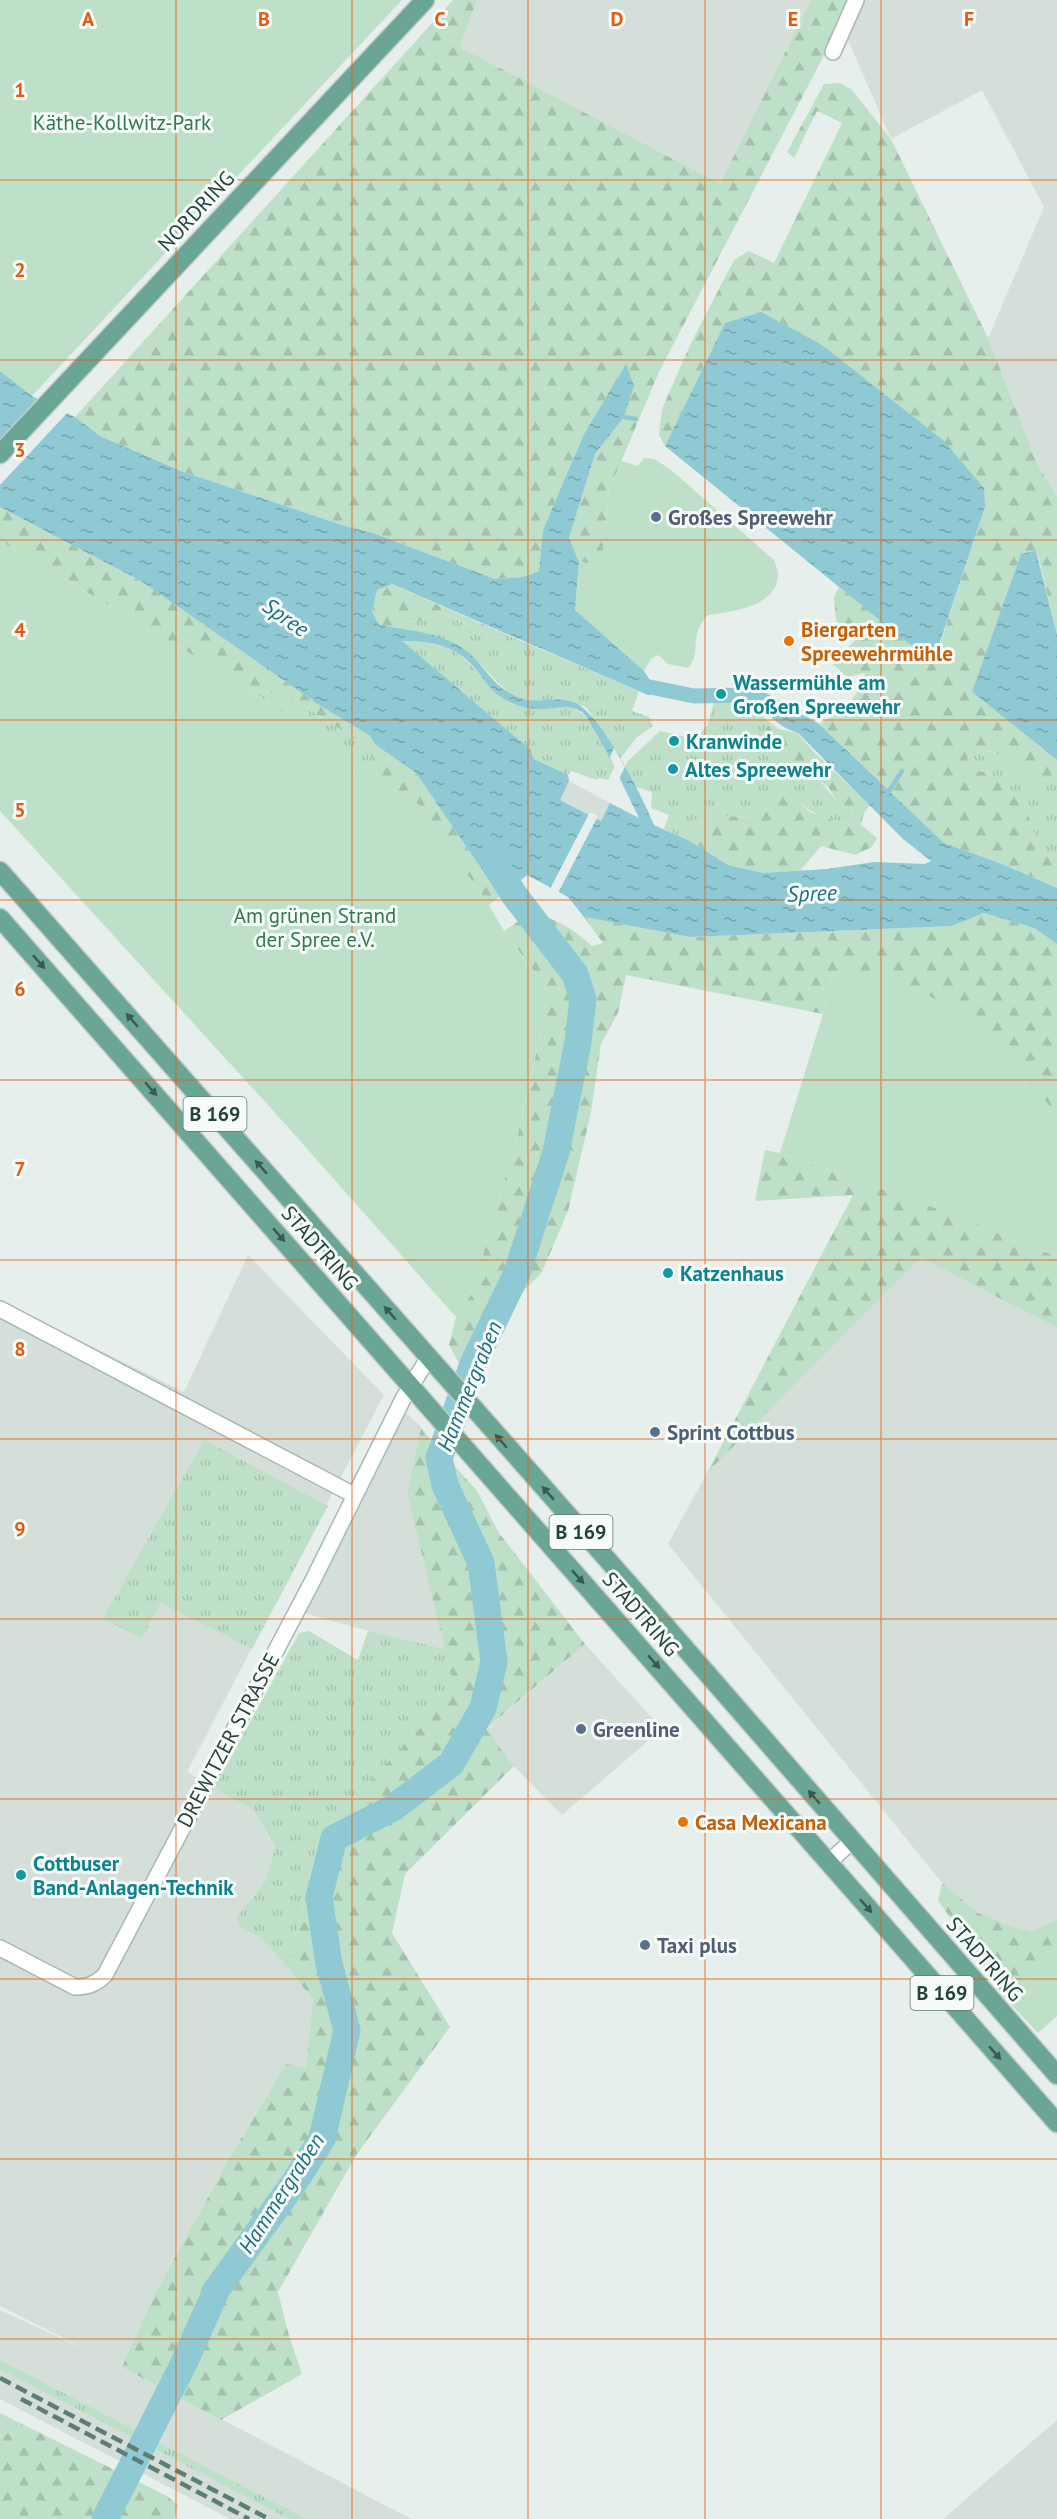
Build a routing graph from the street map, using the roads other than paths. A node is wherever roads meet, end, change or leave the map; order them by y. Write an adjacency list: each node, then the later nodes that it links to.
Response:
1 (425, 0): 4 (main road, NORDRING)
2 (856, 0): 3 (street)
3 (833, 52)
4 (0, 454)
5 (0, 871): 8 (main road, STADTRING / B 169, one-way to 5)
6 (0, 918): 9 (main road, STADTRING / B 169, one-way to 9)
7 (0, 1309): 10 (street)
8 (429, 1357): 9 (street, DREWITZER STRASSE); 11 (main road, STADTRING / B 169, one-way to 8)
9 (411, 1386): 10 (street, DREWITZER STRASSE); 12 (main road, STADTRING / B 169, one-way to 12)
10 (354, 1495): 13 (street, DREWITZER STRASSE)
11 (852, 1841): 12 (street); 14 (main road, STADTRING / B 169)
12 (828, 1863): 15 (main road, STADTRING / B 169, one-way to 15)
13 (0, 1948)
14 (1057, 2075)
15 (1057, 2123)

